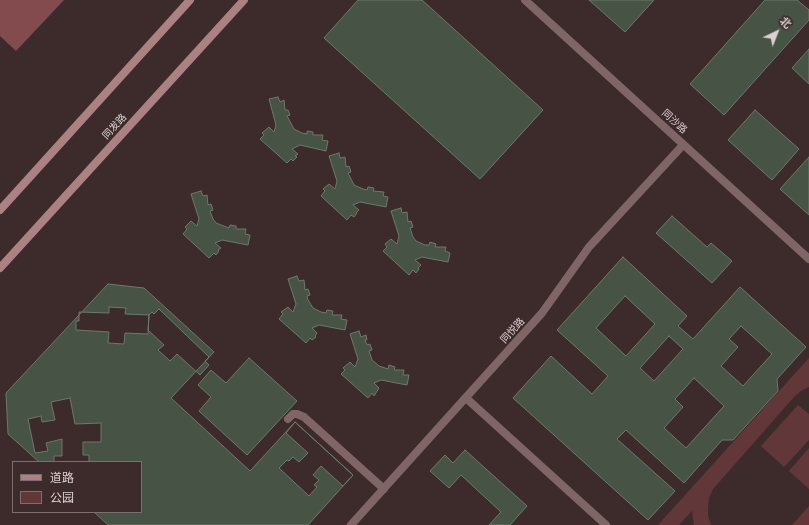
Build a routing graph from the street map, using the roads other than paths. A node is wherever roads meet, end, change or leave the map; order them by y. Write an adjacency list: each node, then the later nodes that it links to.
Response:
1 (190, 0): 5 (main road)
2 (244, 0): 7 (main road, 同发路)
3 (525, 0): 4 (street, 同沙路)
4 (683, 145): 6 (street, 同沙路); 8 (street, 同悦路)
5 (0, 210)
6 (809, 259)
7 (0, 268)
8 (466, 398): 10 (street, 同悦路); 12 (street)
9 (288, 419): 10 (street)
10 (384, 489): 11 (street, 同悦路)
11 (351, 525)
12 (606, 525)

